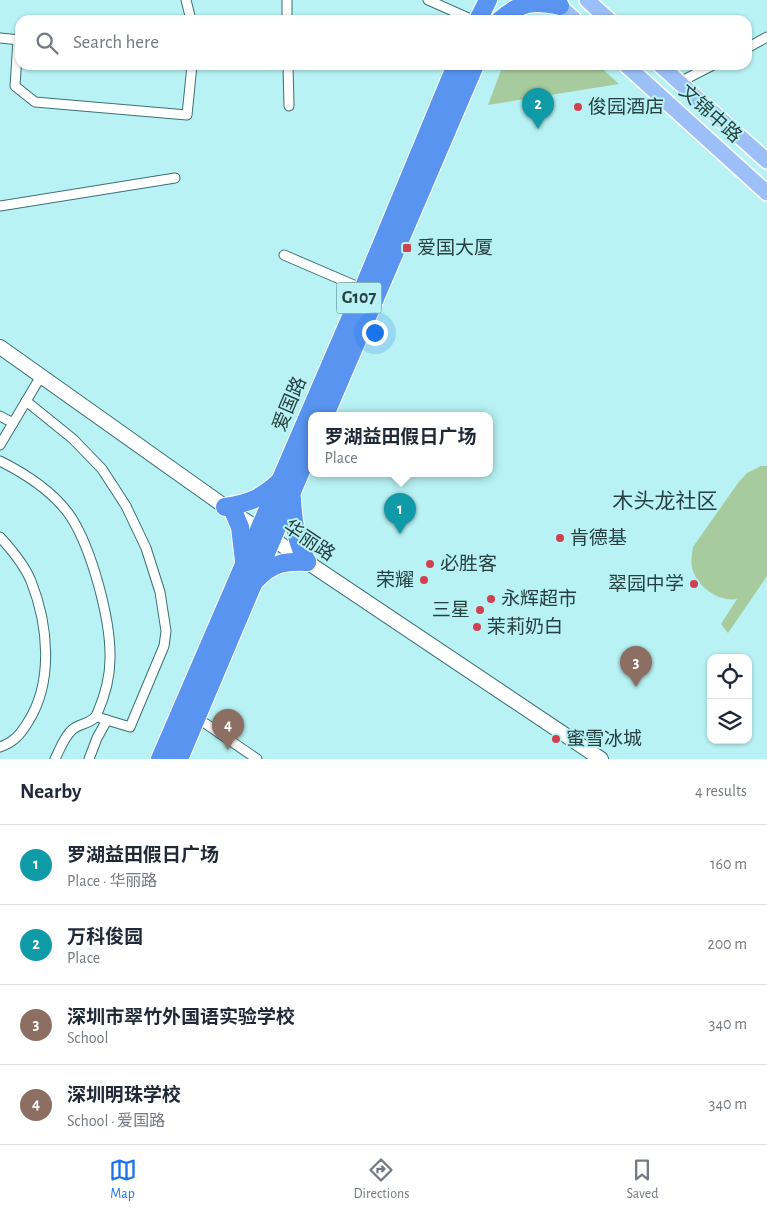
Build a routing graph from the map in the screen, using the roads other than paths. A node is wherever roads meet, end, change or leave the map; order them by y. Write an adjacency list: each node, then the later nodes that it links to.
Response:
1 (186, 0): 8 (street)
2 (286, 0): 9 (street)
3 (428, 0): 10 (street)
4 (488, 0): 11 (highway)
5 (506, 0): 12 (highway)
6 (587, 0): 15 (main road)
7 (556, 3): 13 (highway); 14 (main road)
8 (190, 15)
9 (287, 15)
10 (462, 15)
11 (480, 15)
12 (498, 15)
13 (506, 15)
14 (569, 15)
15 (604, 15)
16 (0, 38): 18 (street)
17 (767, 38): 19 (street)
18 (15, 40)
19 (752, 46)
20 (16, 70): 21 (street)
21 (192, 70)
22 (288, 70): 29 (street)
23 (454, 70): 35 (highway, 爱国路 / G107)
24 (474, 70): 40 (highway, 爱国路 / G107)
25 (632, 70): 32 (main road, 文锦中路)
26 (666, 70): 28 (main road, 文锦中路)
27 (703, 70): 28 (street)
28 (680, 82): 30 (main road, 文锦中路)
29 (289, 106)
30 (767, 161)
31 (176, 178): 33 (street)
32 (767, 192)
33 (0, 206)
34 (284, 255): 35 (street)
35 (364, 289): 39 (highway, 爱国路 / G107)
36 (0, 347): 37 (street, 华丽路)
37 (41, 376): 38 (street); 48 (street, 华丽路)
38 (26, 401): 42 (street); 56 (street)
39 (315, 412)
40 (326, 412)
41 (0, 416): 42 (street)
42 (13, 422): 44 (street)
43 (308, 430): 47 (highway, 爱国路 / G107)
44 (0, 445)
45 (308, 452): 47 (highway, 爱国路 / G107)
46 (0, 461): 54 (street)
47 (286, 486): 48 (highway); 49 (highway, 爱国路 / G107); 51 (highway)
48 (229, 510): 49 (street, 华丽路); 52 (highway)
49 (266, 534): 51 (street, 华丽路); 52 (highway, 爱国路 / G107); 53 (highway, 爱国路 / G107)
50 (0, 537): 57 (street)
51 (307, 562): 53 (highway); 63 (street, 华丽路)
52 (244, 564): 60 (highway, 爱国路 / G107)
53 (254, 582): 55 (highway, 爱国路 / G107)
54 (97, 717): 56 (street); 58 (street)
55 (196, 717): 61 (highway, 爱国路 / G107); 62 (street)
56 (108, 720): 59 (street)
57 (0, 747)
58 (55, 759)
59 (89, 759)
60 (160, 759)
61 (178, 759)
62 (257, 759)
63 (601, 759)

